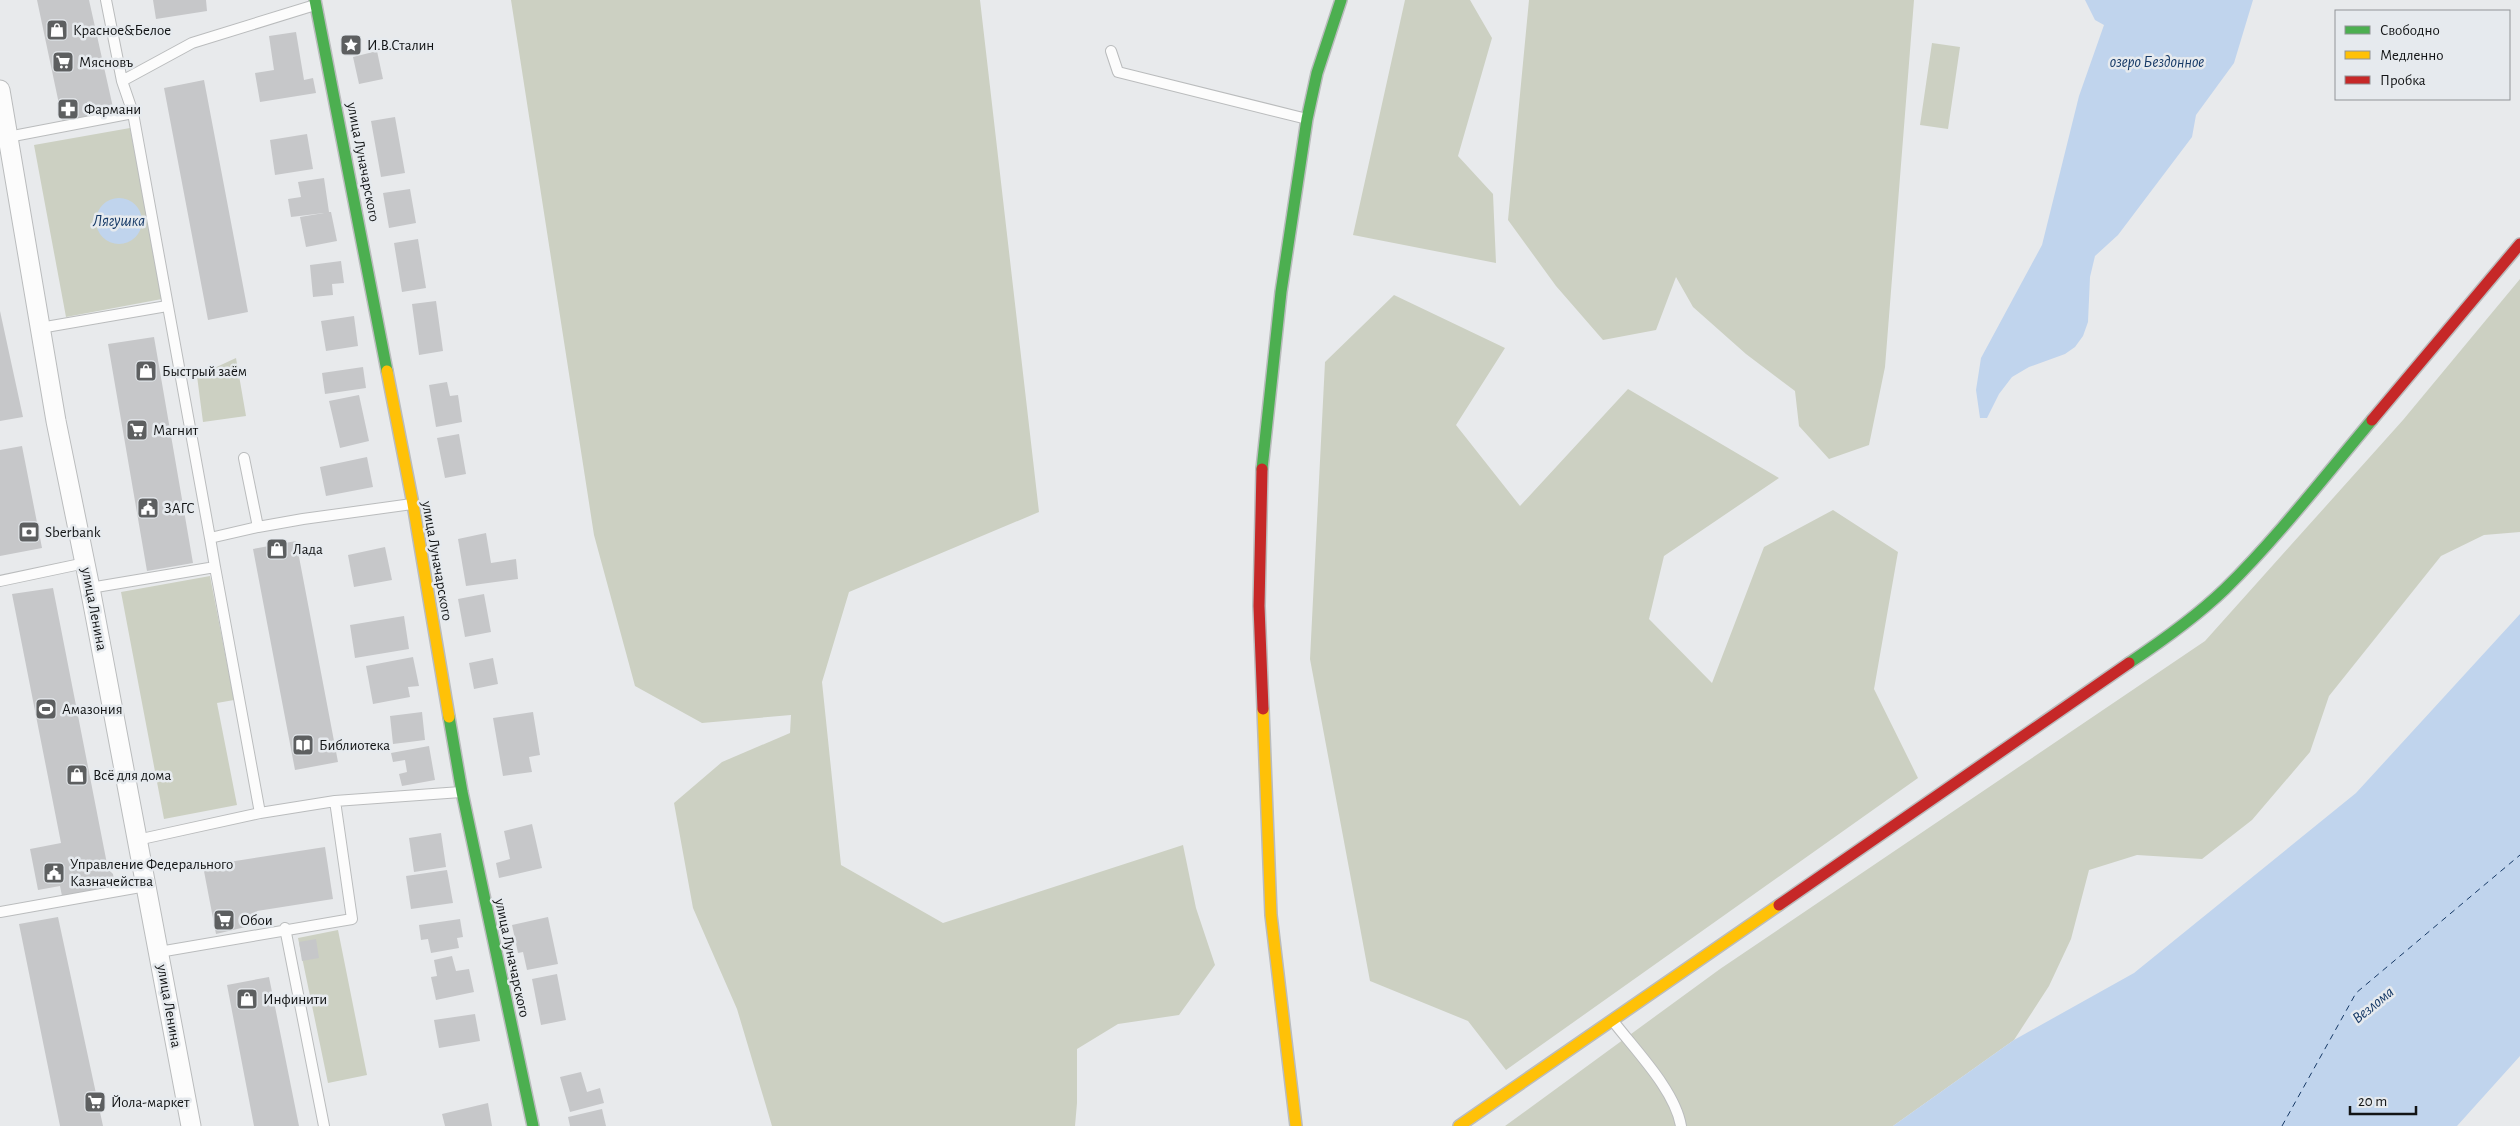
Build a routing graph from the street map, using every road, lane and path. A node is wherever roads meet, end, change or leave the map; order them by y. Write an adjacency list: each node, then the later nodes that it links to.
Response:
1 (106, 0): 5 (lane)
2 (1341, 0): 8 (street)
3 (316, 2): 5 (lane); 14 (street, улица Луначарского)
4 (1111, 51): 8 (lane)
5 (122, 81): 7 (lane)
6 (0, 90): 9 (street, улица Ленина)
7 (133, 113): 9 (lane); 11 (lane)
8 (1307, 119): 33 (street)
9 (6, 146): 12 (street, улица Ленина)
10 (2520, 244): 29 (street)
11 (167, 306): 12 (lane); 16 (lane)
12 (40, 328): 17 (street, улица Ленина)
13 (244, 458): 15 (lane)
14 (412, 504): 15 (lane); 21 (street, улица Луначарского)
15 (258, 527): 16 (lane)
16 (210, 538): 18 (lane)
17 (85, 563): 19 (lane); 20 (street, улица Ленина)
18 (215, 567): 20 (lane); 23 (lane)
19 (0, 581)
20 (90, 588): 24 (street, улица Ленина)
21 (462, 792): 22 (lane); 32 (street, улица Луначарского)
22 (335, 801): 23 (lane); 27 (lane)
23 (260, 813): 24 (lane)
24 (137, 840): 25 (street, улица Ленина)
25 (146, 886): 26 (lane); 28 (street, улица Ленина)
26 (0, 912)
27 (285, 928): 28 (lane); 31 (lane)
28 (159, 952): 30 (street, улица Ленина)
29 (1612, 1020): 34 (street); 35 (lane)
30 (191, 1126)
31 (324, 1126)
32 (533, 1126)
33 (1296, 1126)
34 (1459, 1126)
35 (1681, 1126)

